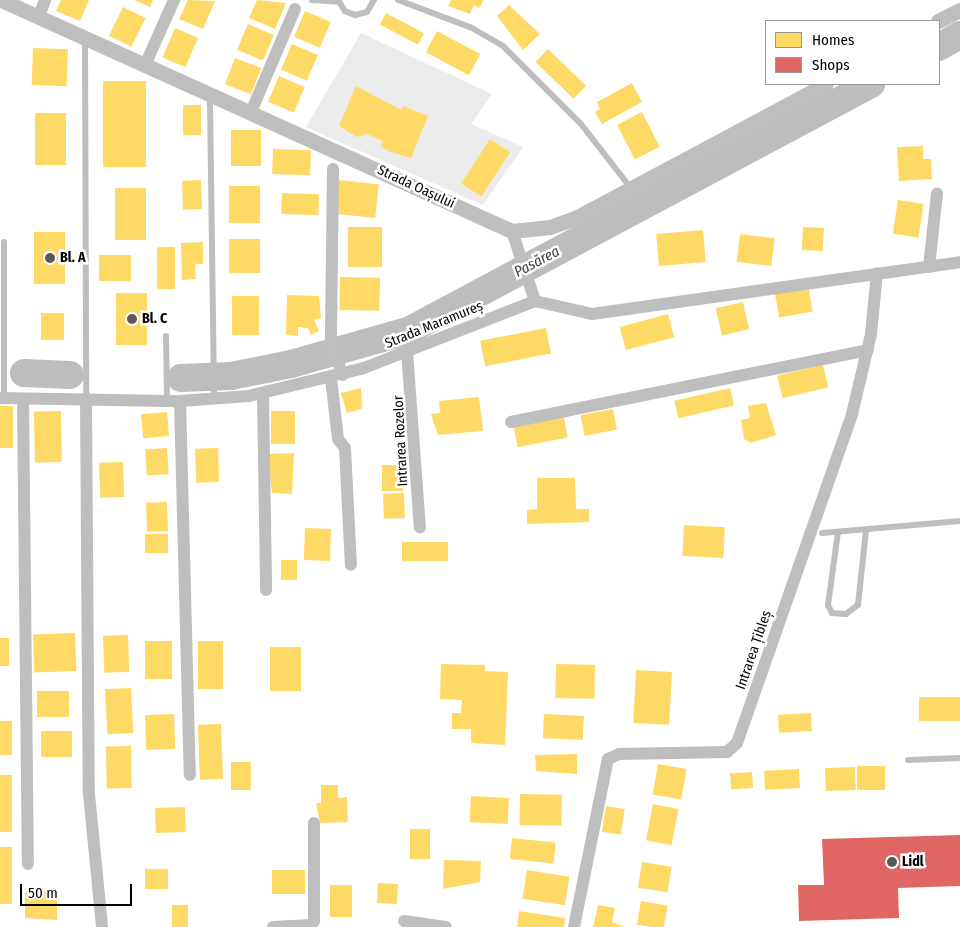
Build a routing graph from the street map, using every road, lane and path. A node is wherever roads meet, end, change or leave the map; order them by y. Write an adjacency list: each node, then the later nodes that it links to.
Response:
1 (1, 0): 10 (street, Strada Oașului)
2 (45, 0): 10 (street)
3 (174, 0): 13 (street)
4 (312, 0): 7 (lane)
5 (374, 0): 7 (lane)
6 (398, 0): 18 (lane)
7 (338, 1)
8 (295, 9): 16 (street)
9 (960, 10): 11 (street)
10 (39, 16): 12 (street, Strada Oașului)
11 (940, 20)
12 (85, 36): 13 (street, Strada Oașului); 34 (lane)
13 (146, 63): 16 (street, Strada Oașului)
14 (824, 85): 18 (street)
15 (210, 103): 30 (lane)
16 (251, 112): 20 (street, Strada Oașului)
17 (333, 169): 29 (street)
18 (630, 187): 20 (street)
19 (937, 193): 23 (street)
20 (512, 231): 25 (street)
21 (4, 242): 32 (lane)
22 (960, 262): 23 (street)
23 (928, 266): 24 (street)
24 (877, 273): 25 (street); 27 (street, Intrarea Țibleș)
25 (535, 301): 28 (street, Strada Maramureș)
26 (166, 336): 35 (lane)
27 (868, 350): 37 (street); 54 (street, Intrarea Țibleș)
28 (407, 352): 29 (street, Strada Maramureș); 39 (street, Intrarea Rozelor)
29 (337, 376): 31 (street, Strada Maramureș); 43 (street)
30 (214, 393): 31 (street, Strada Maramureș); 36 (street, Strada Maramureș)
31 (263, 393): 44 (street)
32 (2, 398): 33 (street, Strada Maramureș)
33 (23, 399): 34 (street, Strada Maramureș); 49 (street)
34 (86, 400): 35 (street, Strada Maramureș); 51 (street)
35 (167, 401): 36 (street, Strada Maramureș)
36 (180, 401): 47 (street)
37 (511, 422)
38 (960, 521): 40 (lane)
39 (420, 528)
40 (866, 530): 41 (lane); 41 (lane)
41 (838, 532): 42 (lane)
42 (822, 533)
43 (351, 564)
44 (266, 590)
45 (960, 758): 46 (lane)
46 (908, 760)
47 (190, 776)
48 (314, 823): 52 (street)
49 (28, 864)
50 (404, 921): 53 (street)
51 (102, 927)
52 (273, 927)
53 (446, 927)
54 (574, 927)

